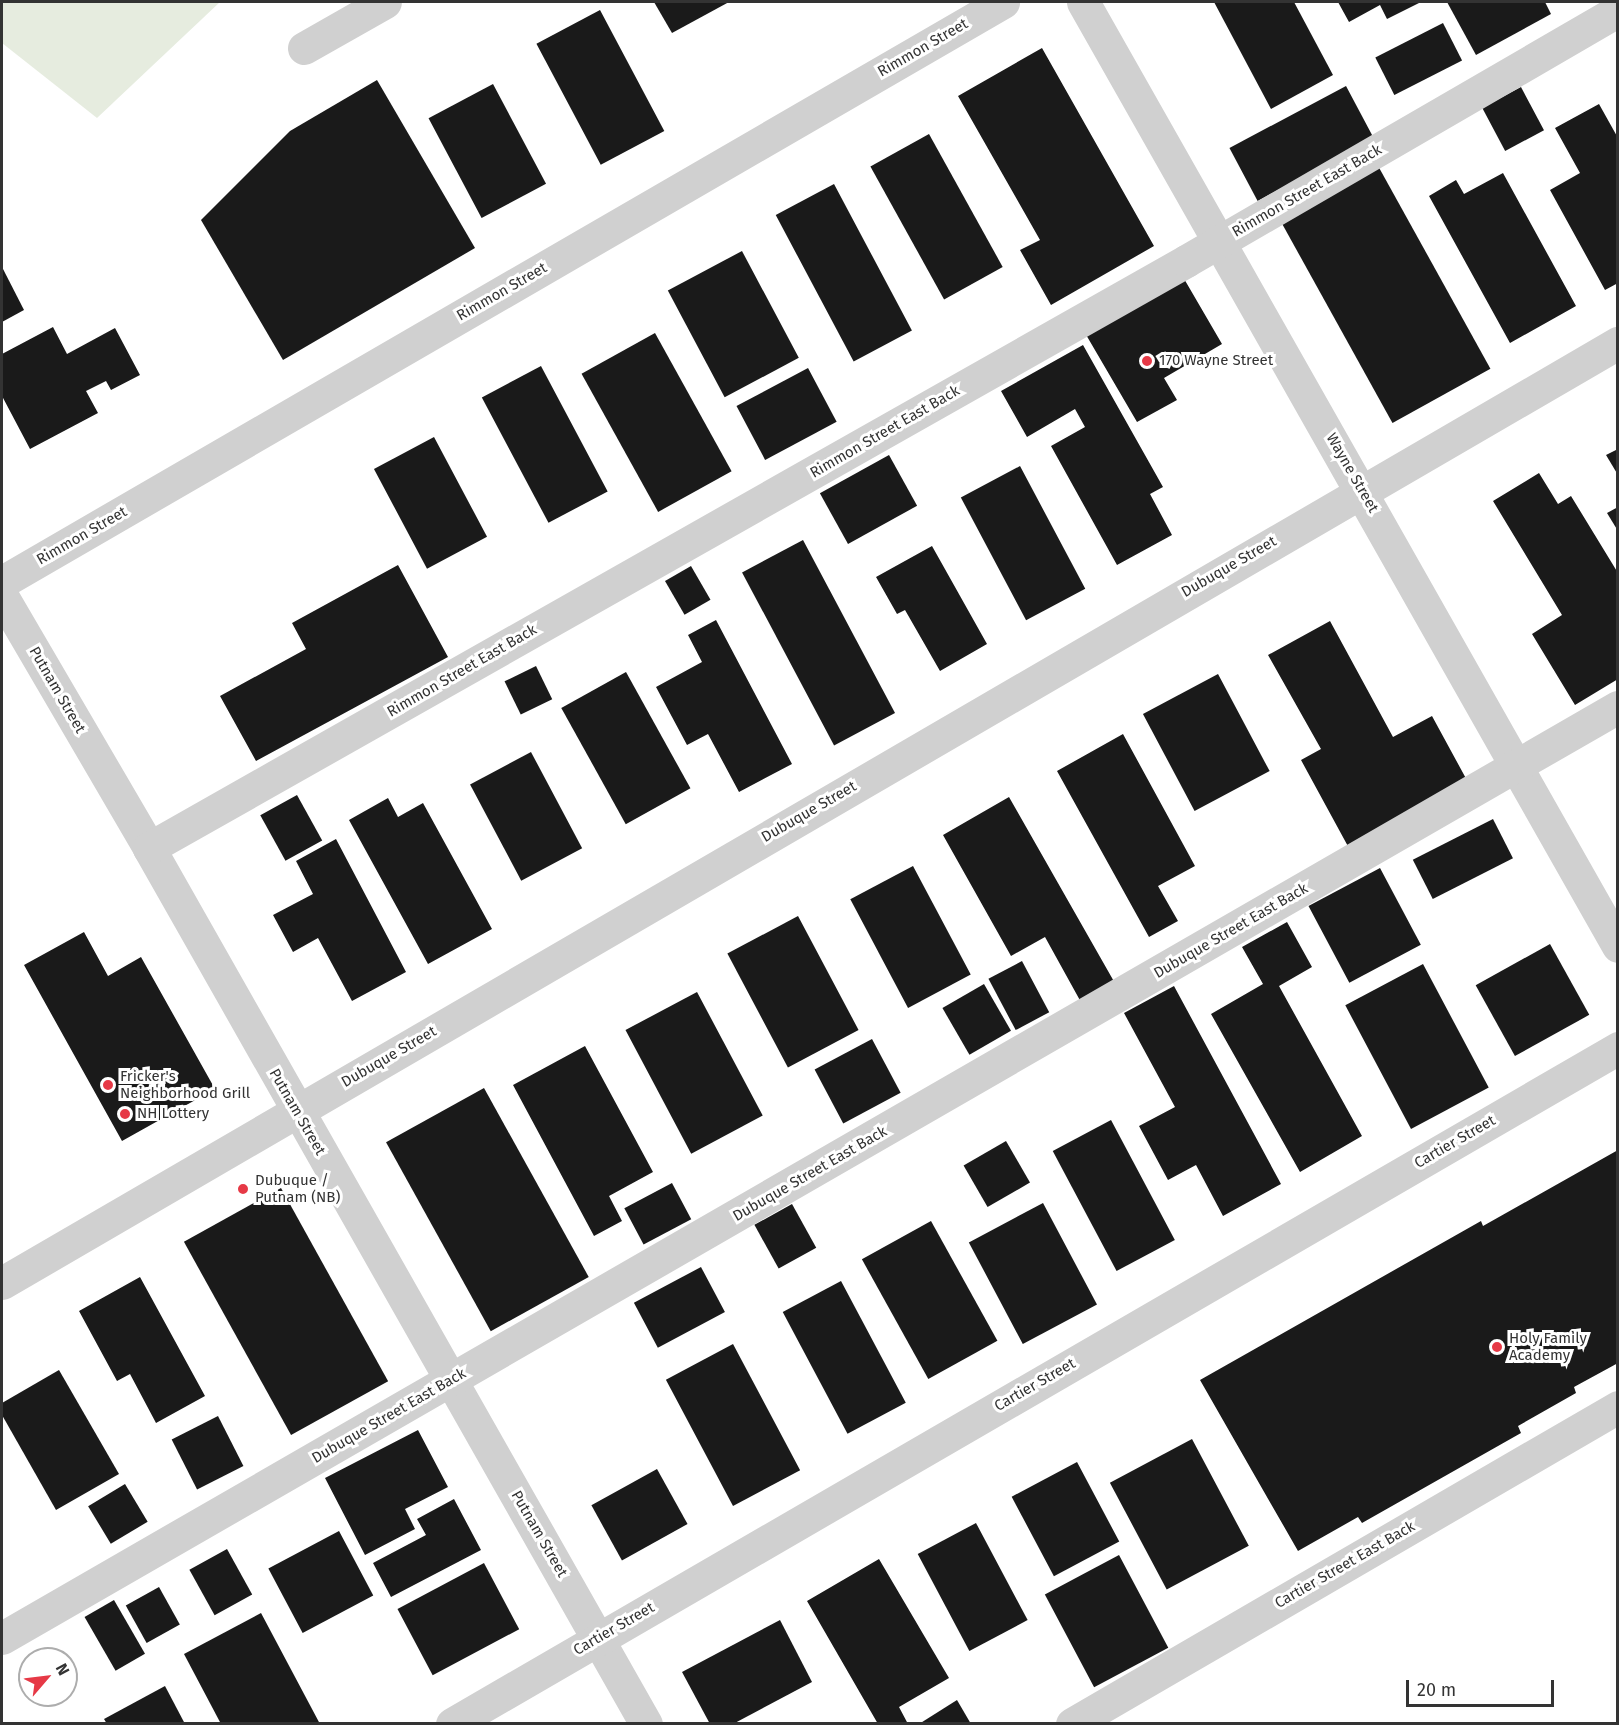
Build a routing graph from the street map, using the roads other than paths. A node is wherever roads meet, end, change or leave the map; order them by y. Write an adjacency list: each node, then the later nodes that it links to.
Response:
1 (385, 2): 5 (street)
2 (1003, 2): 9 (street, Rimmon Street)
3 (1083, 2): 6 (street, Wayne Street)
4 (1617, 10): 6 (street, Rimmon Street East Back)
5 (304, 48)
6 (1220, 242): 8 (street, Wayne Street); 13 (street, Rimmon Street East Back)
7 (1617, 343): 8 (street, Dubuque Street)
8 (1362, 490): 12 (street, Wayne Street); 16 (street, Dubuque Street)
9 (2, 582)
10 (2, 596): 13 (street, Putnam Street)
11 (1617, 707): 12 (street, Dubuque Street East Back)
12 (1517, 766): 14 (street, Wayne Street); 18 (street, Dubuque Street East Back)
13 (149, 848): 16 (street, Putnam Street)
14 (1617, 946)
15 (1617, 1048): 21 (street, Cartier Street)
16 (296, 1111): 17 (street, Dubuque Street); 18 (street, Putnam Street)
17 (2, 1283)
18 (451, 1381): 20 (street, Dubuque Street East Back); 21 (street, Putnam Street)
19 (1617, 1407): 24 (street, Cartier Street East Back)
20 (2, 1638)
21 (597, 1638): 22 (street, Cartier Street); 23 (street, Putnam Street)
22 (453, 1724)
23 (646, 1724)
24 (1072, 1724)

